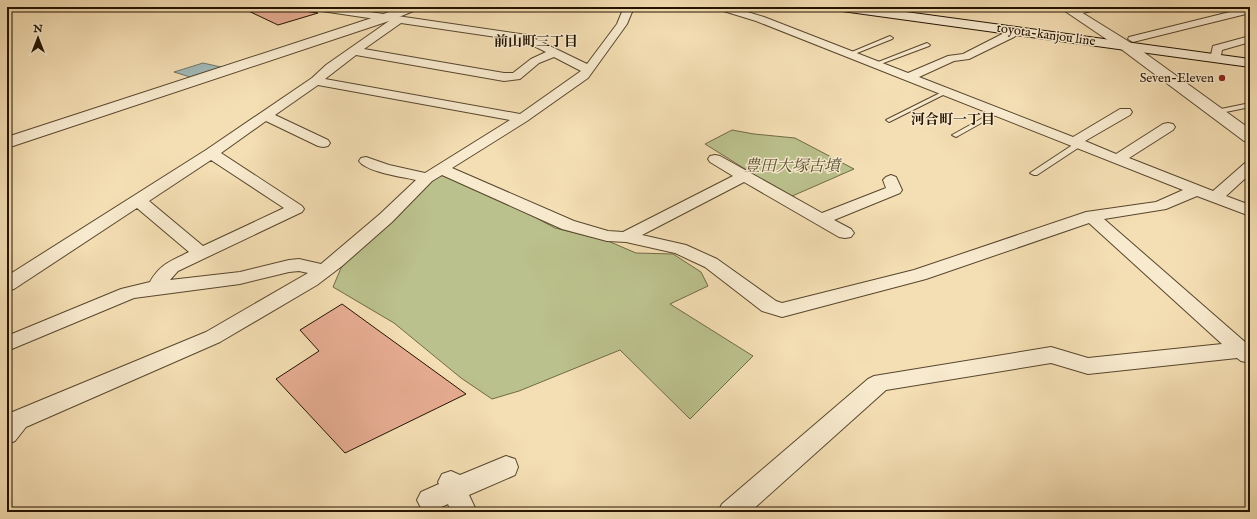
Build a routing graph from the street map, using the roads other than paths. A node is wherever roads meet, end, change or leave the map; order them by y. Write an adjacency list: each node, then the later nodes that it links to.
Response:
1 (315, 7): 10 (street)
2 (411, 7): 10 (street)
3 (629, 7): 22 (street)
4 (721, 7): 9 (street)
5 (842, 7): 11 (street, toyota-kanjou line)
6 (1107, 7): 7 (lane)
7 (1070, 10): 14 (street)
8 (1250, 10): 14 (street)
9 (761, 13): 18 (street)
10 (392, 18): 16 (street); 17 (street); 36 (street)
11 (1016, 31): 14 (street, toyota-kanjou line); 23 (street)
12 (890, 38): 18 (lane)
13 (1250, 39): 19 (street)
14 (1129, 42): 19 (street, toyota-kanjou line); 29 (street)
15 (927, 45): 21 (lane)
16 (354, 51): 17 (street); 24 (street)
17 (555, 52): 22 (street)
18 (850, 54): 21 (street)
19 (1216, 59): 20 (street, toyota-kanjou line)
20 (1250, 63)
21 (876, 64): 23 (street)
22 (589, 70): 31 (street)
23 (908, 77): 25 (street)
24 (316, 81): 30 (street); 31 (street)
25 (946, 92): 27 (street); 32 (lane)
26 (1250, 105): 29 (lane)
27 (997, 112): 34 (lane); 37 (street)
28 (1125, 112): 37 (street)
29 (1216, 112): 35 (street)
30 (265, 116): 38 (street); 39 (street)
31 (522, 118): 45 (street)
32 (889, 120)
33 (1168, 127): 41 (street)
34 (956, 135)
35 (1250, 136)
36 (7, 143)
37 (1077, 143): 41 (street); 44 (lane)
38 (323, 144)
39 (211, 153): 50 (street); 56 (street)
40 (715, 159): 46 (street)
41 (1118, 159): 48 (street)
42 (366, 161): 45 (street)
43 (1250, 166): 49 (street)
44 (1034, 173)
45 (434, 174): 55 (street); 57 (street)
46 (744, 176): 53 (street); 55 (street)
47 (891, 180): 53 (street)
48 (1198, 190): 49 (street); 52 (street)
49 (1215, 197): 51 (street)
50 (138, 200): 56 (street); 58 (street)
51 (1250, 211)
52 (1092, 216): 55 (street); 61 (street)
53 (820, 219): 54 (street)
54 (845, 233)
55 (626, 237)
56 (202, 254): 59 (street)
57 (324, 271): 59 (street); 62 (street)
58 (7, 285)
59 (157, 288): 60 (street)
60 (7, 344)
61 (1247, 352): 66 (street)
62 (11, 424)
63 (506, 467): 64 (street)
64 (456, 495): 65 (street)
65 (430, 500)
66 (731, 512)

